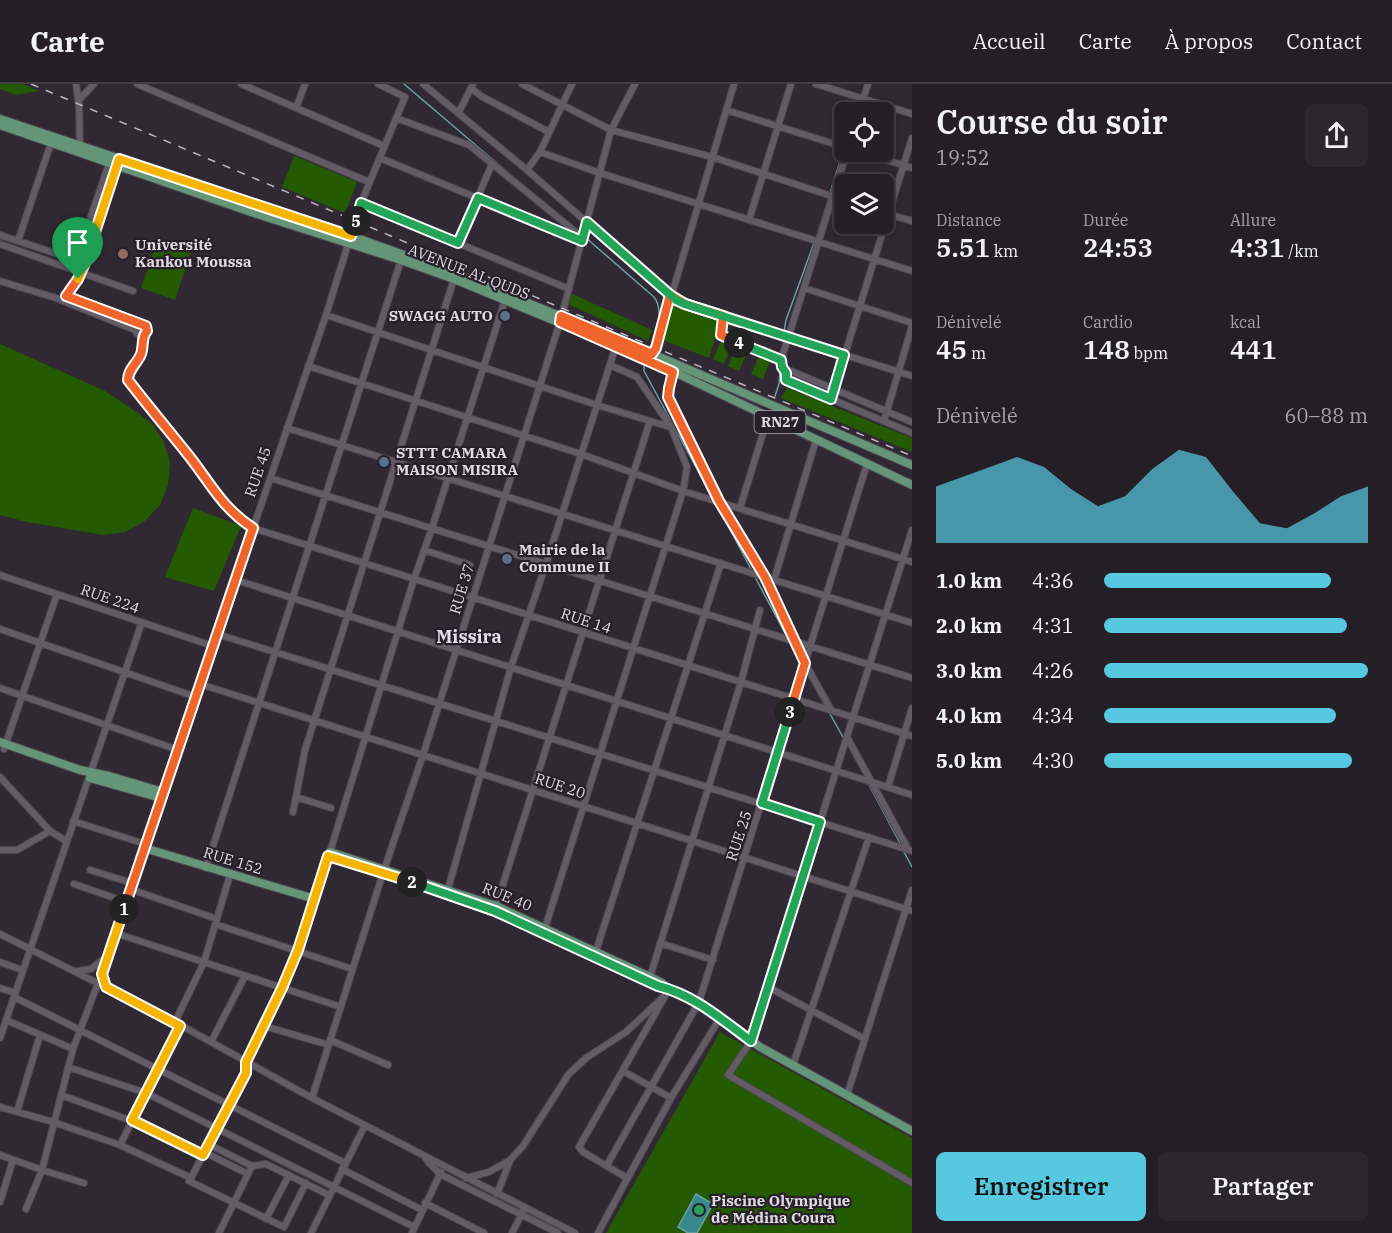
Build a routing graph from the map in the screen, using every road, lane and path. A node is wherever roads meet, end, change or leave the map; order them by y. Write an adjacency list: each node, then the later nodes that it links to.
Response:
1 (76, 84): 17 (street)
2 (94, 84): 17 (street)
3 (137, 84): 47 (street)
4 (241, 84): 20 (street)
5 (305, 84): 20 (street)
6 (378, 84): 24 (street, RUE 45)
7 (423, 84): 22 (street)
8 (522, 84): 19 (street)
9 (572, 84): 19 (street)
10 (635, 84): 28 (street, RUE 37)
11 (734, 84): 21 (street)
12 (792, 84): 27 (street)
13 (816, 84): 16 (street)
14 (868, 84): 16 (street)
15 (472, 86): 22 (street); 29 (street)
16 (861, 98): 18 (street); 23 (street)
17 (79, 102): 34 (street)
18 (860, 102)
19 (562, 104): 28 (street); 29 (street)
20 (296, 108): 33 (street)
21 (726, 110): 27 (street); 36 (street)
22 (459, 112): 44 (street)
23 (912, 114)
24 (396, 118): 33 (street, RUE 45); 41 (street)
25 (0, 119): 34 (main road, AVENUE AL QUDS / RN27)
26 (0, 125): 31 (main road, AVENUE AL QUDS / RN27)
27 (778, 126): 32 (street); 46 (street)
28 (611, 130): 36 (street); 45 (street, RUE 37)
29 (549, 132): 35 (street)
30 (912, 138): 42 (street)
31 (51, 143): 38 (main road, AVENUE AL QUDS / RN27); 62 (street)
32 (834, 145)
33 (384, 146): 37 (street, RUE 45)
34 (80, 147): 38 (main road, AVENUE AL QUDS / RN27)
35 (540, 152): 44 (street); 45 (street)
36 (712, 157): 46 (street); 53 (street)
37 (380, 158): 47 (street, RUE 45); 51 (street)
38 (114, 161): 60 (main road, AVENUE AL QUDS / RN27); 66 (main road, AVENUE AL QUDS / RN27); 68 (street); 70 (street)
39 (840, 162): 49 (street)
40 (894, 162): 42 (street)
41 (492, 164): 51 (street); 61 (street)
42 (904, 165): 43 (street); 48 (street)
43 (912, 168)
44 (527, 170): 56 (street)
45 (600, 173): 53 (street); 56 (street, RUE 37)
46 (763, 175): 49 (street); 55 (street)
47 (369, 182): 52 (street, RUE 45)
48 (894, 192)
49 (830, 196): 50 (street); 63 (street)
50 (834, 197)
51 (478, 198): 61 (street); 64 (street)
52 (361, 203): 60 (street, RUE 45); 64 (street)
53 (698, 204): 55 (street); 78 (street)
54 (894, 216): 57 (street)
55 (749, 220): 63 (street)
56 (587, 222): 61 (street, RUE 37); 78 (street)
57 (912, 222)
58 (880, 234): 67 (street)
59 (0, 235): 62 (street)
60 (351, 236): 66 (street, RUE 45); 84 (main road, AVENUE AL QUDS / RN27)
61 (582, 239): 76 (street, RUE 37)
62 (18, 241): 68 (street)
63 (815, 241): 67 (street); 75 (street)
64 (458, 243): 76 (street)
65 (0, 244): 71 (street)
66 (348, 245): 69 (main road, AVENUE AL QUDS / RN27); 82 (street, RUE 45)
67 (873, 259): 72 (street); 81 (street)
68 (76, 260): 70 (street)
69 (401, 260): 73 (main road, AVENUE AL QUDS / RN27); 87 (street)
70 (85, 263): 71 (street)
71 (81, 272): 77 (street); 79 (street)
72 (912, 272)
73 (454, 279): 80 (main road, AVENUE AL QUDS / RN27); 91 (street)
74 (0, 281): 79 (street)
75 (804, 288): 81 (street); 89 (street)
76 (568, 289): 84 (street, RUE 37)
77 (132, 291)
78 (670, 295): 83 (street); 92 (street)
79 (65, 299): 86 (street)
80 (505, 300): 84 (main road, AVENUE AL QUDS / RN27); 97 (street)
81 (859, 306): 85 (street); 93 (street)
82 (326, 315): 87 (street); 96 (street, RUE 45)
83 (723, 316): 89 (street); 94 (street)
84 (561, 319): 90 (main road, AVENUE AL QUDS / RN27); 92 (main road, AVENUE AL QUDS / RN27); 103 (street, RUE 37)
85 (912, 324): 99 (street)
86 (137, 326): 88 (street); 88 (street)
87 (378, 332): 91 (street); 102 (street)
88 (143, 334): 136 (street)
89 (788, 338): 93 (street); 94 (street)
90 (616, 346): 92 (main road, AVENUE AL QUDS / RN27); 95 (street)
91 (431, 350): 97 (street); 106 (street)
92 (646, 355): 98 (main road, AVENUE AL QUDS / RN27); 123 (main road, AVENUE AL QUDS / RN27)
93 (844, 355): 99 (street); 104 (street)
94 (781, 360): 100 (street)
95 (610, 365): 107 (street); 114 (street)
96 (308, 366): 102 (street); 115 (street, RUE 45)
97 (483, 367): 103 (street); 109 (street)
98 (673, 372): 110 (main road, AVENUE AL QUDS / RN27); 131 (street)
99 (899, 372): 101 (street); 108 (street)
100 (786, 373): 104 (street); 105 (street)
101 (912, 376)
102 (362, 383): 106 (street); 119 (street)
103 (540, 386): 107 (street); 117 (street, RUE 37)
104 (834, 389): 105 (street); 108 (street)
105 (831, 399): 112 (street)
106 (415, 400): 109 (street); 121 (street)
107 (597, 405): 111 (street); 120 (street)
108 (887, 411): 112 (street); 113 (street)
109 (468, 417): 117 (street); 126 (street)
110 (768, 417): 118 (main road, AVENUE AL QUDS / RN27); 132 (street)
111 (650, 421): 114 (street); 124 (street)
112 (884, 422): 116 (street)
113 (912, 422)
114 (671, 427): 128 (street)
115 (287, 428): 119 (street); 125 (street, RUE 45)
116 (912, 433)
117 (523, 435): 120 (street); 130 (street, RUE 37)
118 (816, 440): 122 (main road, AVENUE AL QUDS / RN27); 135 (street)
119 (342, 445): 121 (street); 129 (street)
120 (581, 454): 124 (street); 134 (street)
121 (396, 462): 126 (street); 133 (street)
122 (867, 464): 127 (main road, AVENUE AL QUDS / RN27); 140 (street, RUE 25)
123 (912, 465)
124 (633, 474): 128 (street); 138 (street)
125 (270, 478): 129 (street); 136 (street, RUE 45)
126 (448, 478): 130 (street); 137 (street)
127 (912, 485)
128 (683, 490): 131 (street); 143 (street)
129 (326, 495): 133 (street); 141 (street)
130 (504, 495): 134 (street); 142 (street, RUE 37)
131 (719, 501): 132 (street); 152 (street)
132 (740, 507): 135 (street)
133 (380, 512): 137 (street); 147 (street)
134 (562, 513): 138 (street); 149 (street)
135 (791, 523): 140 (street); 155 (street)
136 (253, 528): 141 (street, RUE 14); 154 (street, RUE 45)
137 (432, 528): 142 (street); 144 (street)
138 (615, 530): 143 (street); 156 (street)
139 (912, 530): 145 (street)
140 (842, 539): 145 (street); 158 (street, RUE 25)
141 (309, 546): 147 (street, RUE 14); 161 (street)
142 (488, 546): 149 (street); 159 (street, RUE 37)
143 (666, 546): 148 (street); 160 (street)
144 (424, 550): 150 (street); 153 (street)
145 (903, 559): 146 (street); 164 (street)
146 (912, 562)
147 (364, 563): 153 (street, RUE 14); 165 (street)
148 (721, 563): 152 (street); 163 (street)
149 (546, 564): 156 (street); 166 (street)
150 (470, 565)
151 (0, 574): 157 (street, RUE 224)
152 (765, 577): 155 (street); 174 (street)
153 (414, 579): 159 (street, RUE 14); 171 (street)
154 (236, 580): 161 (street); 173 (street, RUE 45)
155 (774, 580): 158 (street)
156 (599, 581): 160 (street); 172 (street)
157 (57, 594): 167 (street, RUE 224); 175 (street)
158 (825, 596): 164 (street); 177 (street, RUE 25)
159 (472, 597): 166 (street, RUE 14); 179 (street, RUE 37)
160 (650, 597): 163 (street); 178 (street)
161 (292, 598): 165 (street); 180 (street)
162 (760, 610): 170 (street)
163 (704, 613): 170 (street); 183 (street)
164 (885, 614): 168 (street); 182 (street)
165 (347, 615): 171 (street); 185 (street)
166 (528, 615): 172 (street, RUE 14); 184 (street)
167 (141, 622): 176 (street, RUE 224); 186 (street)
168 (912, 623)
169 (0, 629): 175 (street)
170 (755, 629): 174 (street); 188 (street)
171 (398, 631): 179 (street); 190 (street)
172 (583, 632): 178 (street, RUE 14); 191 (street)
173 (217, 634): 176 (street, RUE 45); 180 (street)
174 (795, 642): 177 (street); 181 (street)
175 (40, 643): 186 (street); 193 (street)
176 (213, 646): 189 (street, RUE 45)
177 (810, 646): 181 (street, RUE 25); 182 (street)
178 (633, 648): 183 (street, RUE 14); 196 (street)
179 (456, 650): 184 (street); 198 (street, RUE 37)
180 (275, 652): 185 (street); 197 (street)
181 (805, 663): 195 (street, RUE 25); 200 (street)
182 (869, 665): 187 (street); 201 (street)
183 (688, 666): 188 (street, RUE 14); 202 (street)
184 (511, 667): 191 (street); 204 (street)
185 (330, 669): 190 (street); 203 (street)
186 (124, 672): 194 (street); 205 (street)
187 (912, 678)
188 (741, 682): 195 (street, RUE 14); 207 (street)
189 (200, 684): 194 (street, RUE 45); 197 (street, RUE 20)
190 (381, 685): 198 (street); 210 (street)
191 (566, 685): 196 (street); 211 (street)
192 (0, 688): 193 (street)
193 (22, 696): 205 (street); 212 (street)
194 (196, 697): 213 (street, RUE 45)
195 (794, 699): 200 (street, RUE 14); 214 (street, RUE 25)
196 (617, 701): 202 (street); 215 (street)
197 (259, 703): 203 (street, RUE 20); 245 (street)
198 (439, 703): 204 (street); 216 (street, RUE 37)
199 (912, 708): 206 (street)
200 (832, 711): 201 (street, RUE 14)
201 (853, 717): 206 (street, RUE 14); 208 (street)
202 (671, 718): 207 (street); 217 (street)
203 (314, 720): 210 (street, RUE 20); 228 (street)
204 (495, 721): 211 (street); 219 (street)
205 (106, 725): 213 (street); 220 (street)
206 (904, 733): 209 (street, RUE 14); 224 (street)
207 (725, 735): 214 (street); 223 (street)
208 (847, 736): 218 (street); 222 (street)
209 (912, 736)
210 (366, 737): 216 (street, RUE 20); 243 (street)
211 (549, 738): 215 (street); 225 (street)
212 (2, 746): 220 (main road)
213 (178, 750): 226 (street, RUE 45)
214 (777, 752): 218 (street); 229 (street, RUE 25)
215 (600, 753): 217 (street); 230 (street)
216 (423, 755): 219 (street, RUE 20); 247 (street, RUE 37)
217 (654, 770): 223 (street); 235 (street)
218 (836, 771): 222 (street); 234 (street)
219 (479, 773): 225 (street, RUE 20); 252 (street)
220 (89, 775): 226 (main road); 233 (street)
221 (0, 777): 236 (street)
222 (870, 781): 224 (street); 242 (street)
223 (709, 787): 229 (street); 239 (street)
224 (888, 787): 227 (street)
225 (532, 790): 230 (street, RUE 20); 257 (street)
226 (162, 795): 240 (main road, RUE 45)
227 (912, 795)
228 (296, 797): 231 (street); 232 (street)
229 (762, 803): 234 (street); 244 (street, RUE 25)
230 (584, 806): 235 (street, RUE 20); 260 (street)
231 (331, 808)
232 (293, 812)
233 (73, 821): 238 (street); 240 (street)
234 (820, 822): 237 (street); 249 (street)
235 (637, 823): 239 (street, RUE 20); 266 (street)
236 (50, 831): 238 (street); 241 (street)
237 (869, 837): 242 (street); 254 (street)
238 (66, 841): 264 (street)
239 (692, 841): 244 (street, RUE 20); 263 (street)
240 (145, 846): 245 (main road, RUE 152); 251 (street, RUE 45)
241 (0, 850)
242 (910, 850)
243 (329, 854): 247 (main road, RUE 40); 255 (main road)
244 (744, 857): 249 (street, RUE 20); 268 (street, RUE 25)
245 (206, 868): 248 (main road, RUE 152)
246 (90, 870): 251 (street)
247 (383, 871): 252 (main road, RUE 40); 271 (street, RUE 37); 281 (main road, RUE 40)
248 (230, 875): 255 (main road, RUE 152); 259 (street)
249 (803, 876): 254 (street, RUE 20); 278 (street)
250 (74, 884): 256 (street)
251 (131, 886): 256 (street, RUE 45); 259 (street)
252 (448, 889): 257 (main road, RUE 40)
253 (912, 890): 258 (street)
254 (851, 891): 258 (street, RUE 20); 285 (street)
255 (315, 899): 265 (street)
256 (126, 902): 261 (street, RUE 45)
257 (496, 906): 260 (main road, RUE 40)
258 (909, 910): 293 (street)
259 (216, 922): 265 (street); 270 (street)
260 (545, 928): 266 (main road, RUE 40)
261 (116, 933): 267 (street, RUE 45); 270 (street)
262 (0, 934): 264 (street)
263 (660, 943): 268 (street); 275 (street)
264 (29, 948): 272 (street); 273 (street)
265 (298, 950): 271 (street); 280 (street)
266 (596, 951): 275 (main road, RUE 40)
267 (108, 956): 273 (street); 277 (street, RUE 45)
268 (713, 960): 283 (street, RUE 25)
269 (0, 962): 272 (street)
270 (204, 962): 274 (street); 288 (street)
271 (352, 969): 284 (street, RUE 37)
272 (22, 970): 282 (street)
273 (73, 970): 276 (street)
274 (245, 976): 280 (street); 295 (street)
275 (650, 976): 281 (main road, RUE 40)
276 (98, 983): 277 (street); 290 (street)
277 (106, 987): 288 (street)
278 (768, 987): 285 (street); 294 (street)
279 (0, 988): 282 (street)
280 (282, 988): 284 (street); 289 (street)
281 (668, 990): 283 (main road, RUE 40); 303 (street); 324 (street)
282 (14, 995): 287 (street); 290 (street)
283 (699, 1002): 286 (main road, RUE 40); 304 (street, RUE 25)
284 (341, 1007): 296 (street, RUE 37)
285 (811, 1010): 293 (street); 300 (street)
286 (720, 1018): 294 (main road, RUE 40); 309 (street)
287 (6, 1020): 291 (street); 292 (street)
288 (178, 1024): 295 (street); 302 (street)
289 (264, 1026): 296 (street); 298 (street)
290 (81, 1031): 297 (street); 302 (street)
291 (40, 1035): 297 (street); 312 (street)
292 (0, 1038)
293 (865, 1039): 307 (street)
294 (751, 1041): 300 (main road, RUE 40); 338 (street)
295 (211, 1042): 298 (street)
296 (330, 1043): 299 (street); 308 (street, RUE 37)
297 (73, 1049): 301 (street)
298 (246, 1062): 308 (street); 310 (street)
299 (388, 1065)
300 (793, 1065): 307 (main road, RUE 40)
301 (68, 1067): 305 (street); 306 (street)
302 (159, 1070): 305 (street); 310 (street)
303 (623, 1071): 304 (street); 327 (street)
304 (651, 1088): 309 (street); 327 (street, RUE 25)
305 (146, 1094): 313 (street); 316 (street)
306 (61, 1095): 313 (street); 314 (street)
307 (847, 1095): 317 (main road, RUE 40)
308 (312, 1098): 315 (street)
309 (671, 1098): 335 (street)
310 (229, 1105): 316 (street); 326 (street)
311 (0, 1107): 312 (street)
312 (17, 1112): 314 (street)
313 (132, 1120): 319 (street); 320 (street)
314 (53, 1122): 319 (street); 329 (street)
315 (365, 1125): 322 (street); 326 (street)
316 (216, 1128): 318 (street); 339 (street)
317 (912, 1131)
318 (208, 1144): 320 (street); 325 (street)
319 (120, 1145): 333 (street)
320 (203, 1154): 330 (street); 333 (street)
321 (0, 1155): 323 (street)
322 (425, 1157): 328 (street); 331 (street)
323 (13, 1160): 329 (street); 342 (street)
324 (510, 1160): 334 (street); 340 (street)
325 (252, 1166): 330 (street); 332 (street)
326 (344, 1166): 339 (street); 344 (street)
327 (607, 1166): 335 (street)
328 (445, 1167): 331 (street); 334 (street)
329 (42, 1170): 336 (street); 345 (street)
330 (248, 1174): 343 (street)
331 (440, 1174): 344 (street); 346 (street)
332 (289, 1175): 337 (street); 347 (street)
333 (191, 1178): 343 (street)
334 (466, 1178): 340 (street)
335 (627, 1178): 355 (street)
336 (84, 1183)
337 (306, 1183): 341 (street); 347 (street)
338 (912, 1183)
339 (333, 1187): 341 (street); 348 (street)
340 (497, 1194): 346 (street)
341 (329, 1195): 350 (street)
342 (0, 1202)
343 (234, 1203): 347 (street); 349 (street)
344 (423, 1206): 348 (street); 351 (street)
345 (26, 1209)
346 (523, 1212): 352 (street); 353 (street); 354 (street)
347 (267, 1219)
348 (414, 1231)
349 (219, 1233)
350 (311, 1233)
351 (484, 1233)
352 (512, 1233)
353 (558, 1233)
354 (575, 1233)
355 (598, 1233)

